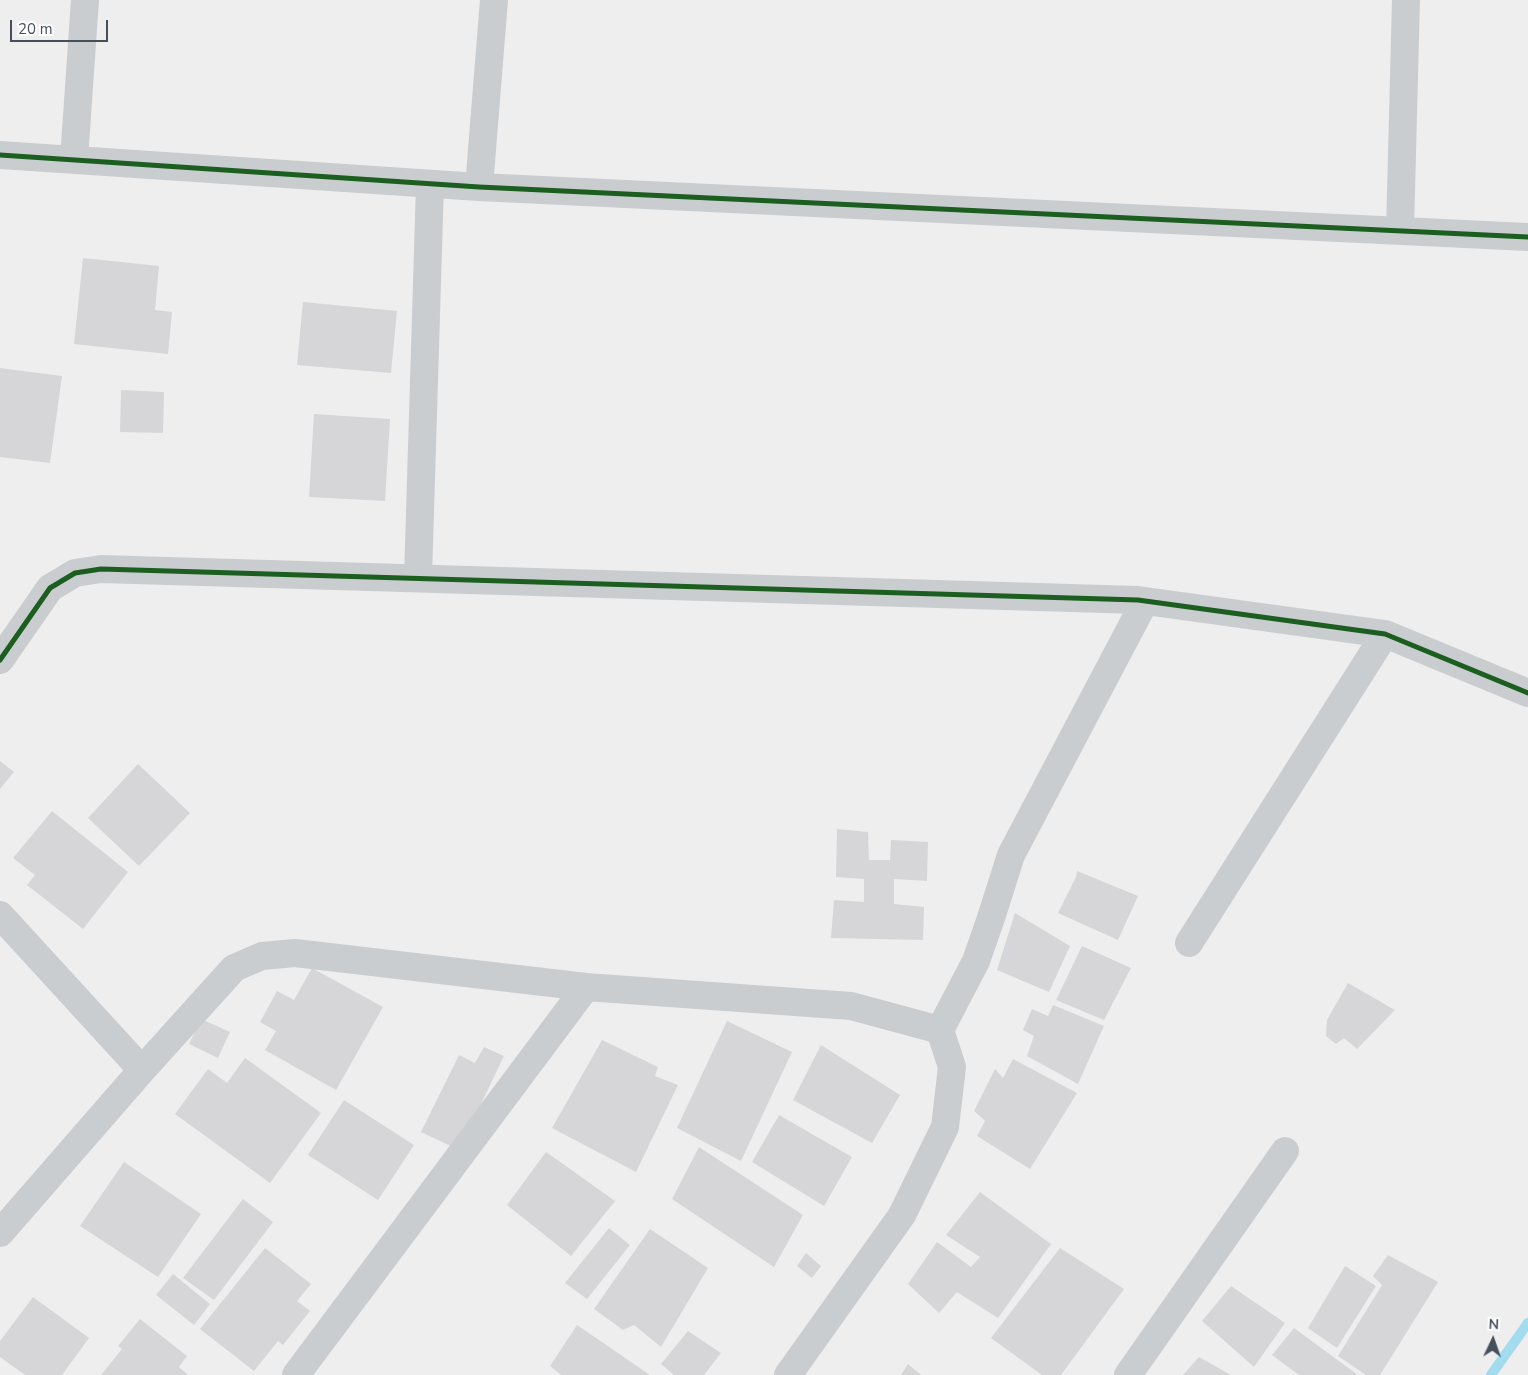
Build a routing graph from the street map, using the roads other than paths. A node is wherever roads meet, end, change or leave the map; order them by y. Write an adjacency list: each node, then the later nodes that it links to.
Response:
1 (85, 0): 5 (street)
2 (494, 0): 7 (street)
3 (1406, 0): 8 (street)
4 (0, 155): 5 (street)
5 (74, 159): 6 (street)
6 (430, 184): 7 (street); 10 (street)
7 (480, 188): 8 (street)
8 (1400, 231): 9 (street)
9 (1528, 237)
10 (418, 578): 11 (street); 13 (street)
11 (1145, 601): 12 (street); 18 (street)
12 (1385, 634): 14 (street); 16 (street)
13 (0, 660)
14 (1528, 693)
15 (0, 915): 19 (street)
16 (1189, 943)
17 (586, 987): 18 (street); 19 (street); 22 (street)
18 (940, 1030): 23 (street)
19 (142, 1070): 21 (street)
20 (1284, 1151): 24 (street)
21 (0, 1234)
22 (296, 1375)
23 (788, 1375)
24 (1128, 1375)

